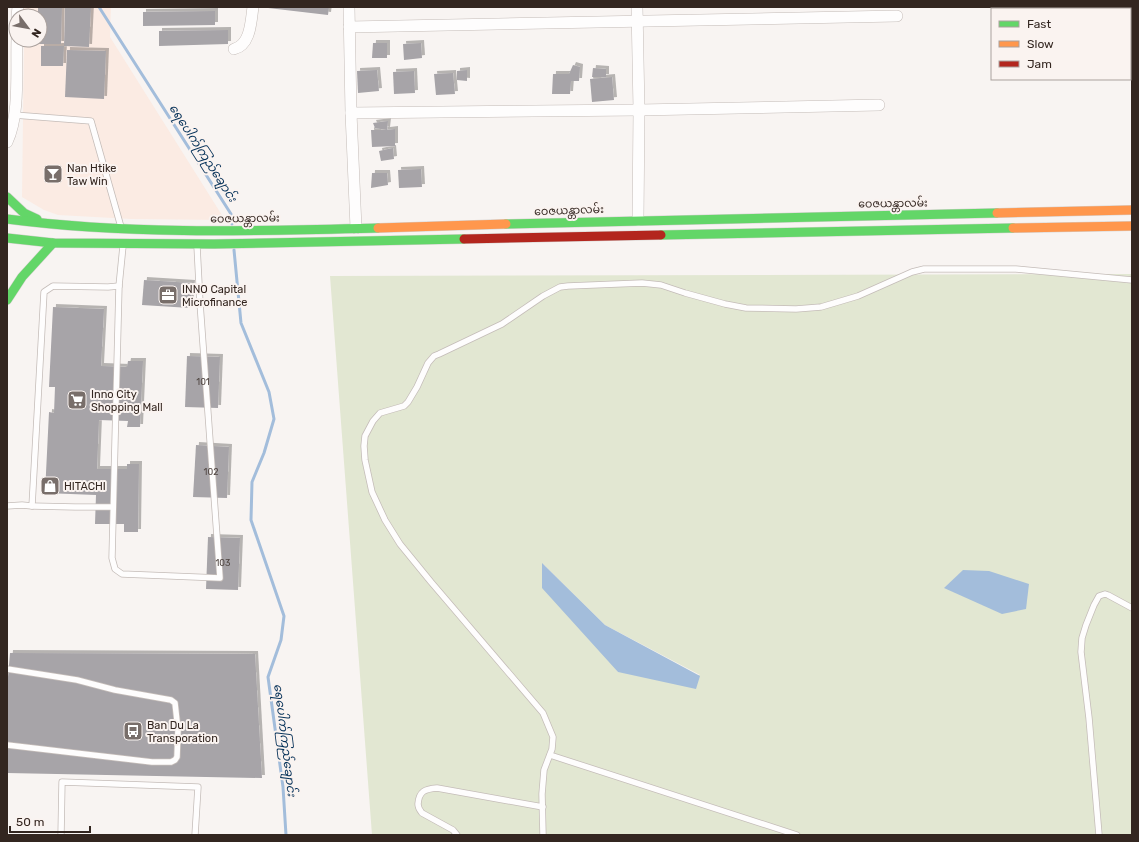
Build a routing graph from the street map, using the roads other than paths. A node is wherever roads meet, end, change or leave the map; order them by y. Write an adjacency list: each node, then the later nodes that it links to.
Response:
1 (253, 7): 8 (street)
2 (349, 7): 6 (street)
3 (637, 7): 5 (street)
4 (897, 16): 5 (street)
5 (637, 22): 6 (street); 10 (street)
6 (349, 27): 11 (street)
7 (17, 48): 12 (street)
8 (234, 49)
9 (879, 105): 10 (street)
10 (638, 110): 11 (street); 17 (street)
11 (351, 114): 20 (street)
12 (14, 115): 13 (street); 21 (lane)
13 (7, 142)
14 (7, 197): 18 (main road)
15 (1132, 210): 17 (main road, ဝေဇယန္တာလမ်း)
16 (7, 218): 18 (main road, ဝေဇယန္တာလမ်း)
17 (638, 220): 20 (main road, ဝေဇယန္တာလမ်း)
18 (53, 224): 21 (main road, ဝေဇယန္တာလမ်း)
19 (1132, 226): 26 (main road)
20 (356, 228): 22 (main road, ဝေဇယန္တာလမ်း)
21 (122, 230): 22 (main road, ဝေဇယန္တာလမ်း); 25 (lane)
22 (196, 231): 26 (lane)
23 (7, 238): 24 (main road)
24 (53, 244): 25 (main road); 29 (main road)
25 (123, 244): 26 (main road); 28 (lane)
26 (196, 244): 32 (lane)
27 (1132, 280): 36 (lane)
28 (119, 286): 31 (lane); 32 (lane)
29 (7, 300)
30 (7, 506): 31 (lane)
31 (32, 506): 32 (lane)
32 (113, 508)
33 (1132, 608): 43 (lane)
34 (7, 669): 35 (lane)
35 (7, 745)
36 (550, 754): 37 (lane); 42 (lane)
37 (543, 807): 40 (lane); 41 (lane)
38 (61, 835): 39 (lane)
39 (195, 835)
40 (457, 835)
41 (543, 835)
42 (797, 835)
43 (1099, 835)

